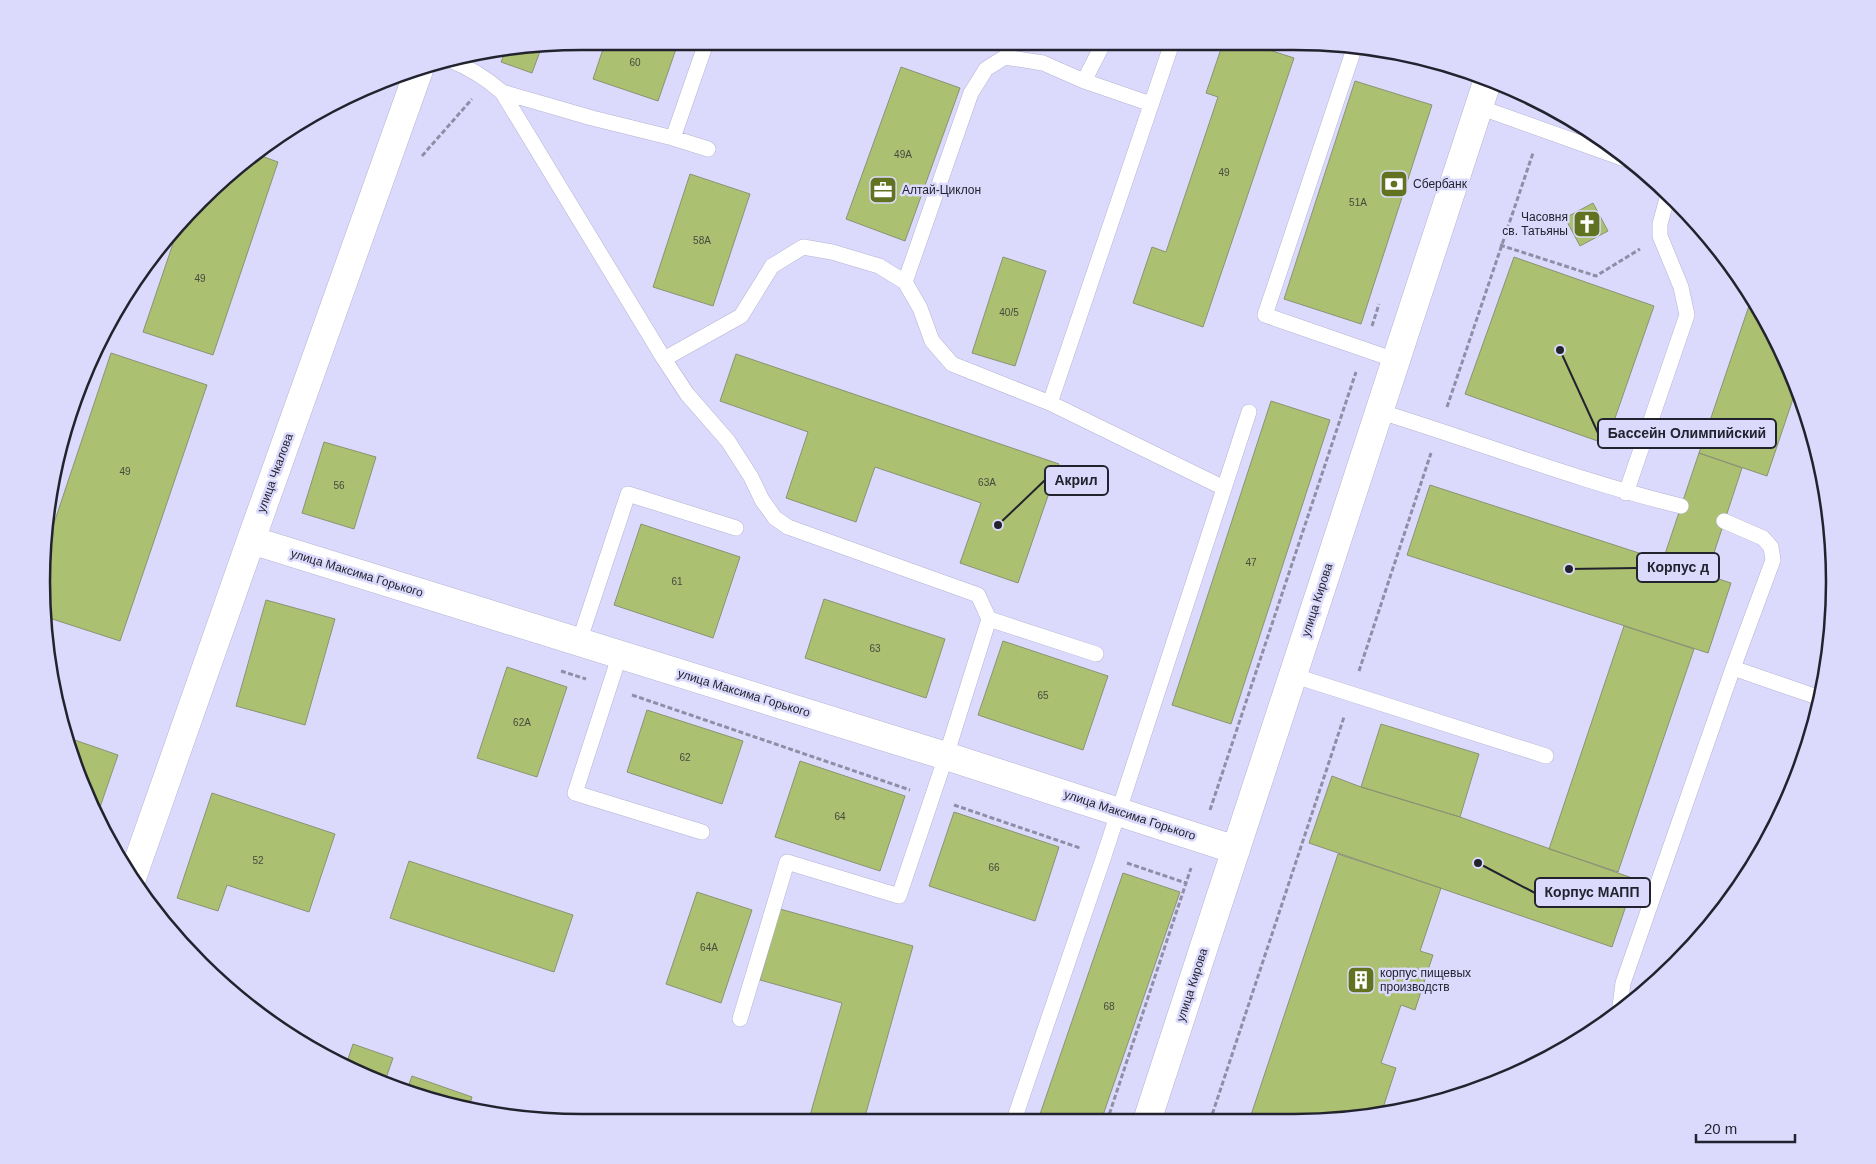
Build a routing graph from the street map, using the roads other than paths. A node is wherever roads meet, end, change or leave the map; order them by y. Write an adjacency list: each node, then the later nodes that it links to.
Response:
1 (704, 50): 12 (lane)
2 (1100, 50): 7 (lane)
3 (1170, 50): 10 (lane)
4 (1352, 54): 18 (lane)
5 (461, 64): 9 (lane)
6 (417, 76): 27 (street, улица Чкалова)
7 (1084, 81): 10 (lane); 16 (lane)
8 (1486, 86): 11 (street, улица Кирова)
9 (502, 92): 12 (lane); 17 (lane)
10 (1151, 104): 19 (lane)
11 (1479, 108): 14 (lane); 18 (street, улица Кирова)
12 (673, 138): 13 (lane)
13 (708, 149)
14 (1608, 153)
15 (1666, 202): 23 (lane)
16 (905, 282): 17 (lane); 19 (lane)
17 (664, 358): 28 (lane)
18 (1395, 360): 21 (street, улица Кирова)
19 (1050, 403): 22 (lane)
20 (1249, 412): 22 (lane)
21 (1378, 412): 23 (lane); 33 (street, улица Кирова)
22 (1224, 488): 37 (lane)
23 (1626, 493): 24 (lane)
24 (1681, 506)
25 (1724, 521): 32 (lane)
26 (736, 528): 29 (lane)
27 (251, 540): 29 (street, улица Максима Горького); 40 (street, улица Чкалова)
28 (989, 619): 31 (lane); 35 (lane)
29 (579, 642): 30 (street, улица Максима Горького)
30 (620, 654): 35 (street, улица Максима Горького); 38 (lane)
31 (1096, 654)
32 (1733, 668): 34 (lane); 41 (lane)
33 (1292, 675): 36 (lane); 39 (street, улица Кирова)
34 (1814, 696)
35 (946, 756): 37 (street, улица Максима Горького); 42 (lane)
36 (1546, 756)
37 (1118, 811): 39 (street, улица Максима Горького); 43 (lane)
38 (702, 832)
39 (1236, 850): 44 (street, улица Кирова)
40 (135, 871)
41 (1621, 1002)
42 (740, 1019)
43 (1016, 1114)
44 (1150, 1114)

